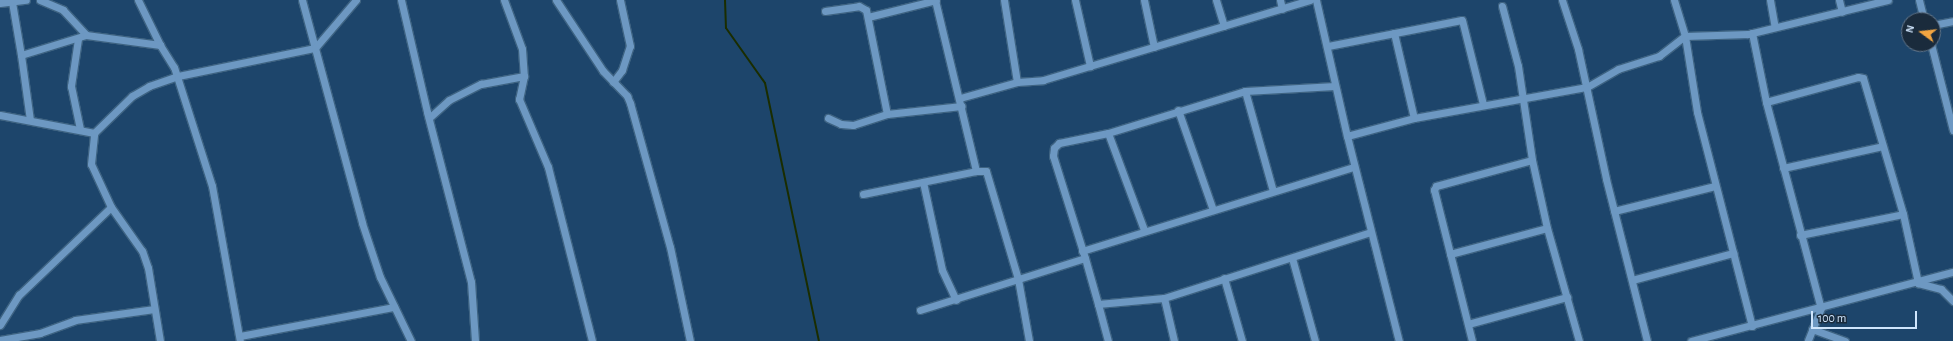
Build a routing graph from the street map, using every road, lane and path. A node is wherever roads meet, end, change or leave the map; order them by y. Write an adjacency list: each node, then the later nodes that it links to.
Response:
1 (26, 0): 24 (street)
2 (40, 0): 38 (street)
3 (138, 0): 41 (street)
4 (302, 0): 44 (street)
5 (356, 0): 44 (street)
6 (402, 0): 63 (street)
7 (504, 0): 49 (street)
8 (556, 0): 50 (street)
9 (620, 0): 50 (street)
10 (935, 0): 31 (street); 55 (street)
11 (1004, 0): 51 (street)
12 (1075, 0): 47 (street)
13 (1144, 0): 43 (street)
14 (1216, 0): 34 (street)
15 (1280, 0): 27 (street)
16 (1310, 0): 27 (street)
17 (1316, 0): 42 (street)
18 (1562, 0): 53 (street)
19 (1674, 0): 39 (street)
20 (1770, 0): 35 (street)
21 (1839, 0): 29 (street)
22 (1888, 0): 29 (street)
23 (1919, 0): 30 (street)
24 (12, 2): 25 (street); 46 (street)
25 (0, 4)
26 (1502, 6): 56 (street)
27 (1282, 9): 34 (street)
28 (825, 11): 31 (street)
29 (1842, 12): 35 (street)
30 (1922, 12)
31 (868, 17): 62 (street)
32 (1953, 21): 33 (street)
33 (1941, 23)
34 (1224, 26): 43 (street)
35 (1774, 27): 36 (street)
36 (1752, 32): 39 (street); 57 (street)
37 (1394, 33): 42 (street); 58 (street); 65 (street)
38 (86, 35): 40 (street); 41 (street)
39 (1685, 36): 53 (street); 78 (street)
40 (78, 39): 46 (street); 67 (street)
41 (160, 45): 48 (street)
42 (1328, 46): 52 (street)
43 (1154, 47): 47 (street)
44 (315, 48): 48 (street); 104 (street)
45 (1933, 52): 68 (street)
46 (21, 55): 66 (street)
47 (1090, 66): 51 (street)
48 (178, 76): 69 (street); 112 (street)
49 (524, 76): 63 (street); 117 (street)
50 (613, 82): 118 (street)
51 (1017, 82): 55 (street)
52 (1335, 86): 54 (street); 71 (street)
53 (1587, 86): 56 (street); 83 (street)
54 (1245, 91): 60 (street); 79 (street)
55 (960, 98): 59 (street)
56 (1523, 98): 58 (street); 73 (street)
57 (1766, 102): 72 (street); 75 (street)
58 (1483, 104): 65 (street)
59 (962, 106): 62 (street); 76 (street)
60 (1178, 110): 70 (street); 82 (street)
61 (0, 114): 66 (street)
62 (887, 114): 64 (street)
63 (429, 118): 116 (street)
64 (828, 118)
65 (1414, 118): 71 (street)
66 (30, 120): 67 (street)
67 (80, 129): 69 (street)
68 (1953, 130)
69 (94, 133): 81 (street)
70 (1108, 133): 86 (street); 89 (street)
71 (1347, 136): 74 (street)
72 (1882, 146): 75 (street); 84 (street)
73 (1532, 160): 85 (street); 91 (street)
74 (1354, 167): 79 (street); 87 (street)
75 (1783, 168): 88 (street)
76 (976, 171): 77 (street); 96 (street)
77 (923, 182): 80 (street); 101 (street)
78 (1715, 186): 83 (street); 90 (street)
79 (1273, 191): 82 (street)
80 (863, 194)
81 (111, 207): 106 (street); 109 (street)
82 (1213, 210): 86 (street)
83 (1614, 211): 97 (street)
84 (1903, 214): 88 (street); 98 (street)
85 (1547, 228): 91 (street); 99 (street)
86 (1144, 230): 89 (street)
87 (1371, 232): 93 (street); 124 (street)
88 (1800, 235): 105 (street)
89 (1082, 251): 92 (street)
90 (1733, 253): 97 (street); 110 (street)
91 (1450, 254): 108 (street)
92 (1085, 258): 96 (street); 103 (street)
93 (1292, 258): 95 (street); 123 (street)
94 (1953, 272): 98 (street)
95 (1224, 278): 100 (street); 122 (street)
96 (1018, 279): 101 (street); 119 (street)
97 (1632, 280): 127 (street)
98 (1918, 283): 102 (street); 105 (street)
99 (1567, 297): 108 (street); 126 (street)
100 (1164, 298): 103 (street); 121 (street)
101 (956, 300): 107 (street)
102 (1953, 301)
103 (1098, 304): 120 (street)
104 (394, 307): 112 (street); 115 (street)
105 (1820, 308): 110 (street); 111 (street)
106 (154, 309): 113 (street); 114 (street)
107 (920, 310)
108 (1468, 324): 125 (street)
109 (0, 325)
110 (1752, 326): 128 (street)
111 (1812, 329): 129 (street); 130 (street)
112 (240, 339)
113 (0, 340)
114 (160, 341)
115 (411, 341)
116 (475, 341)
117 (592, 341)
118 (690, 341)
119 (1029, 341)
120 (1108, 341)
121 (1174, 341)
122 (1242, 341)
123 (1315, 341)
124 (1399, 341)
125 (1472, 341)
126 (1579, 341)
127 (1647, 341)
128 (1691, 341)
129 (1808, 341)
130 (1845, 341)

